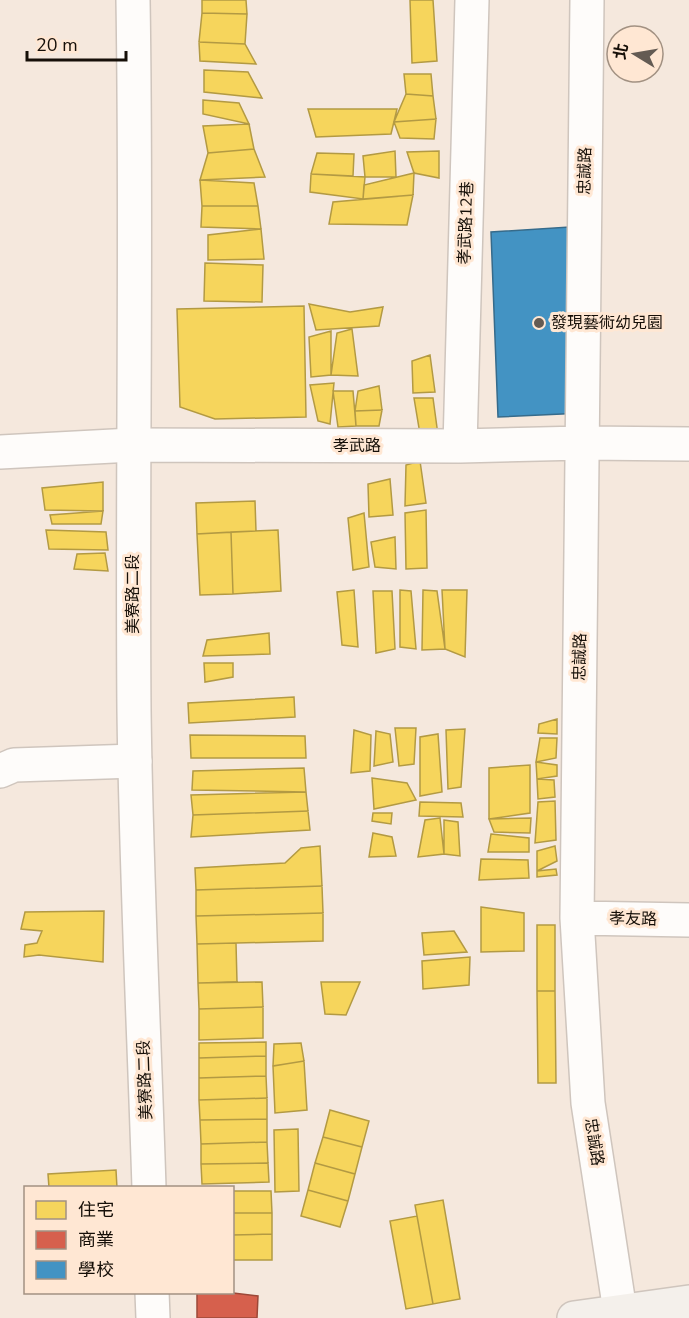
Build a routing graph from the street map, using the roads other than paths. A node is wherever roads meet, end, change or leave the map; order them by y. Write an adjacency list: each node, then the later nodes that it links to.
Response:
1 (133, 0): 6 (street, 美寮路二段)
2 (472, 0): 7 (street, 孝武路12巷)
3 (587, 0): 4 (street, 忠誠路)
4 (582, 443): 5 (street, 孝武路); 7 (street, 孝武路); 11 (street, 忠誠路)
5 (689, 444)
6 (132, 445): 7 (street, 孝武路); 8 (street, 孝武路); 9 (street, 美寮路二段)
7 (460, 446)
8 (0, 452)
9 (135, 761): 10 (street); 13 (street, 美寮路二段)
10 (0, 771)
11 (577, 918): 12 (street, 孝友路); 16 (street, 忠誠路)
12 (689, 920)
13 (149, 1186)
14 (152, 1294): 17 (street)
15 (689, 1302): 16 (main road)
16 (620, 1311): 18 (main road)
17 (153, 1318)
18 (574, 1318)

